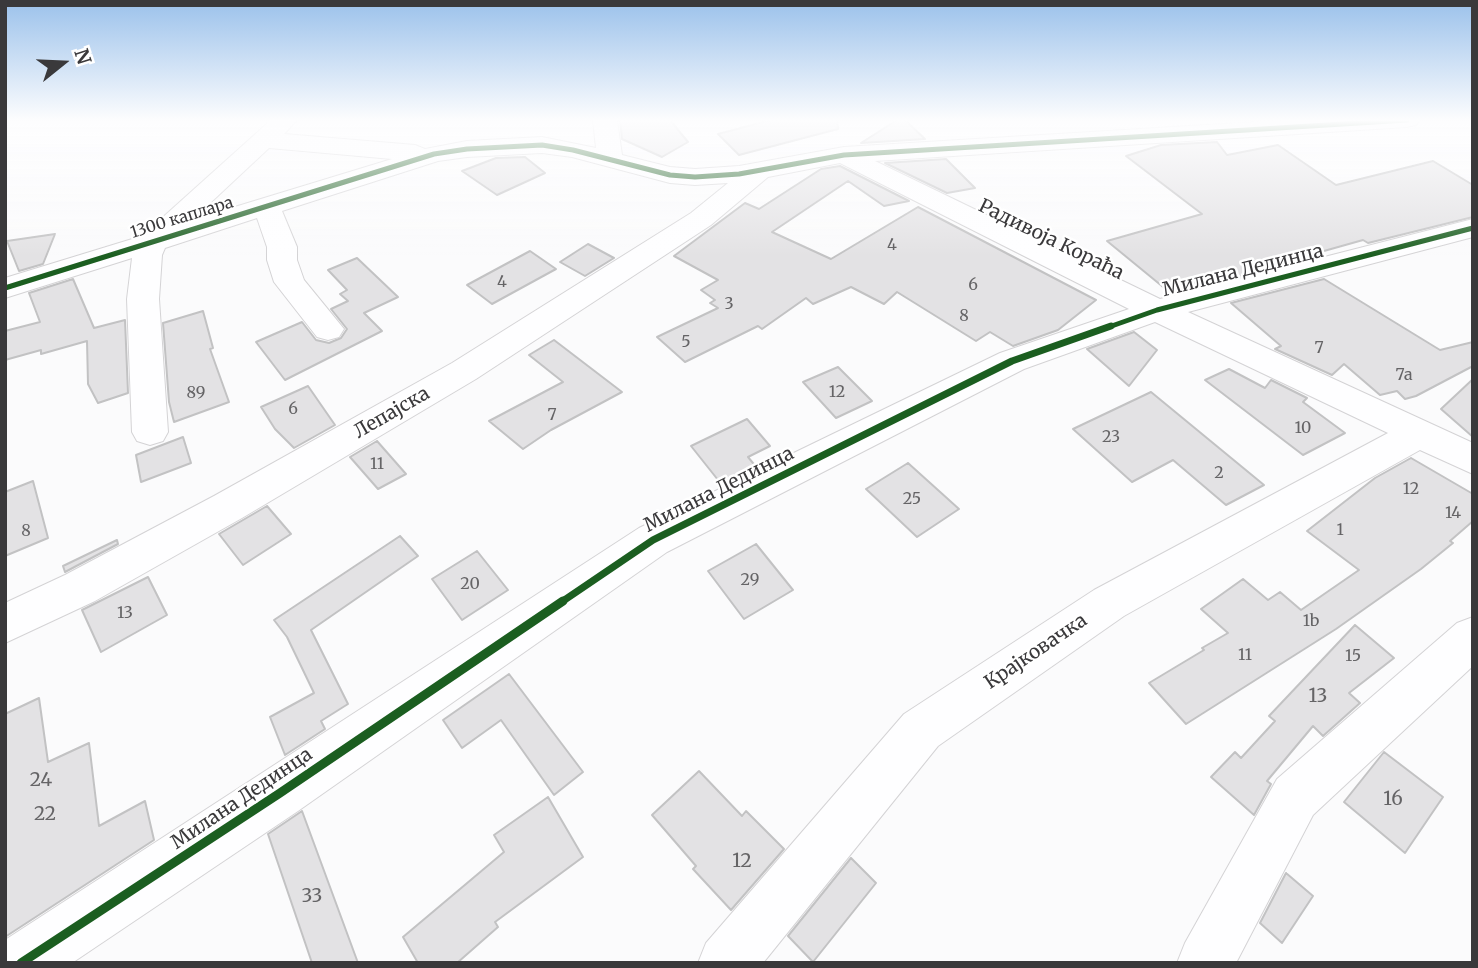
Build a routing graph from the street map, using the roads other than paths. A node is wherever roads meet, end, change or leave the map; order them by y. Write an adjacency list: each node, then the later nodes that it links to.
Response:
1 (236, 165): 9 (street)
2 (398, 165): 7 (street, 1300 каплара)
3 (635, 165): 6 (street, 1300 каплара)
4 (790, 165): 6 (street, 1300 каплара)
5 (865, 165): 11 (street, Радивоја Кораћа)
6 (759, 171): 16 (street, Лепајска)
7 (266, 206): 9 (street, 1300 каплара); 12 (street)
8 (1473, 228): 11 (street, Милана Дединца)
9 (153, 241): 10 (street, 1300 каплара); 13 (street)
10 (5, 288)
11 (1157, 310): 14 (street, Радивоја Кораћа); 18 (street, Милана Дединца)
12 (328, 329)
13 (150, 432)
14 (1420, 432): 15 (street, Радивоја Кораћа); 19 (street, Крајковачка)
15 (1473, 460)
16 (5, 624)
17 (1473, 637): 20 (street)
18 (21, 963)
19 (726, 963)
20 (1205, 963)

